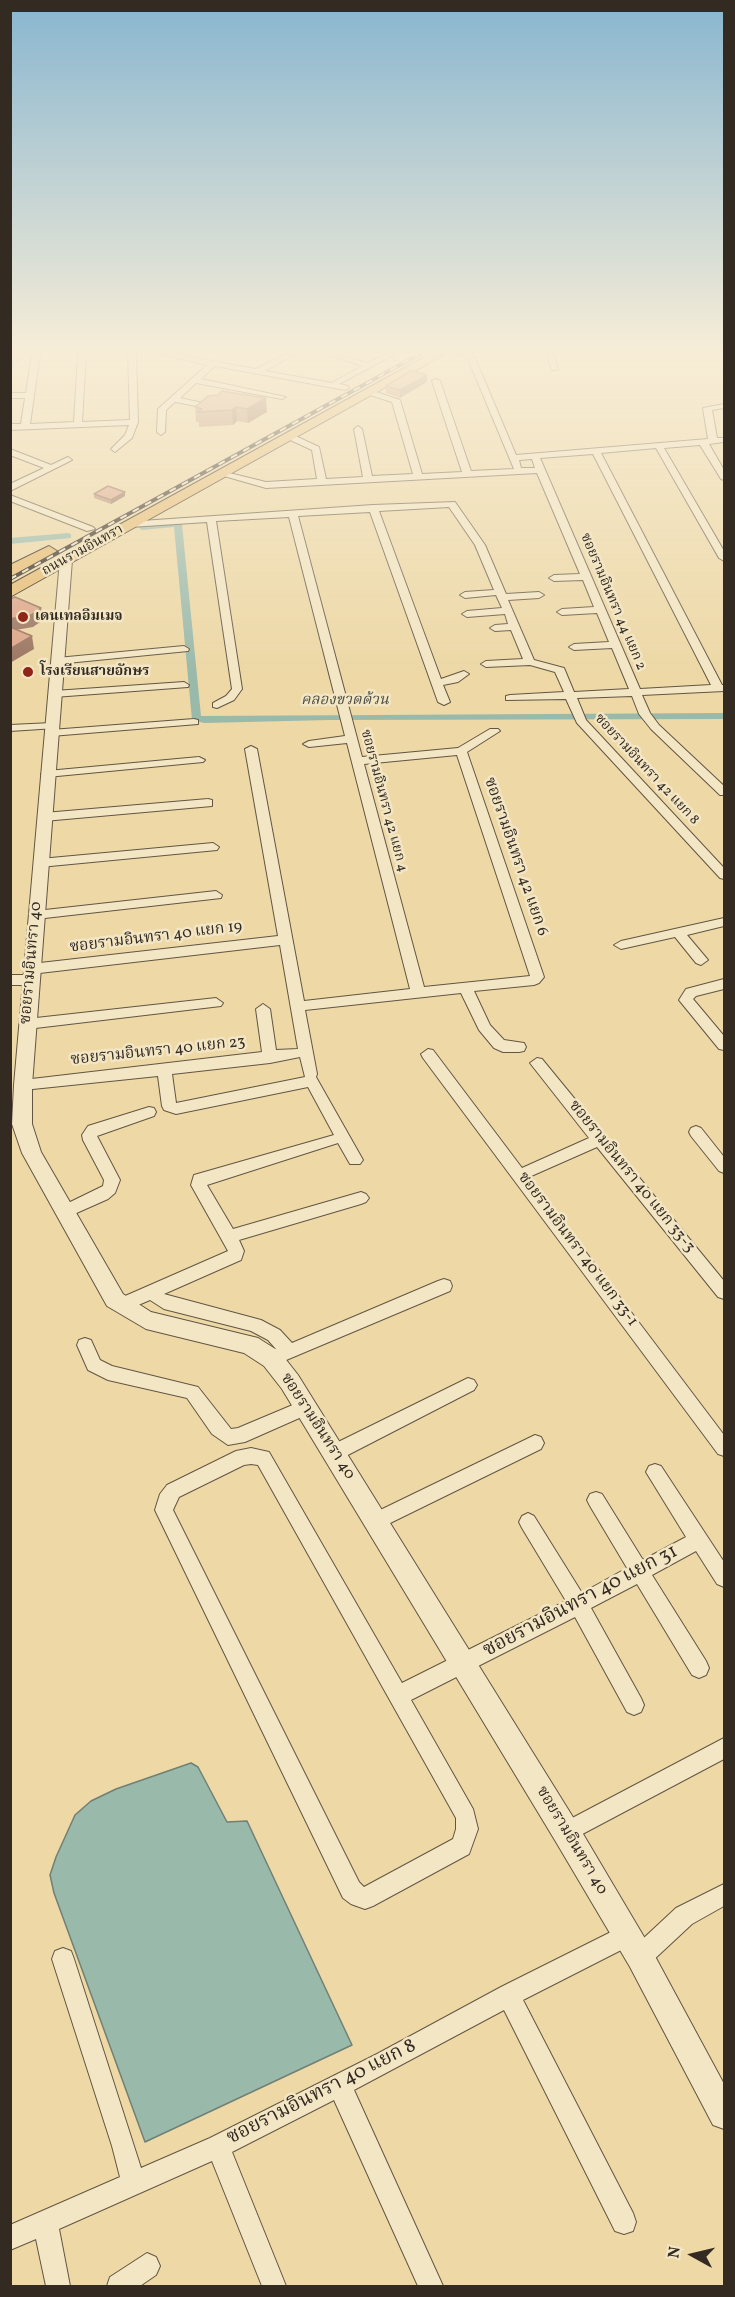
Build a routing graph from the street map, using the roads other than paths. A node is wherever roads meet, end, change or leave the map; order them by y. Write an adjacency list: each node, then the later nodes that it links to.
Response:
1 (34, 461): 13 (street)
2 (66, 461): 13 (street)
3 (244, 461): 17 (main road, ถนนรามอินทรา)
4 (318, 461): 21 (street)
5 (364, 461): 20 (street)
6 (414, 461): 18 (street)
7 (463, 461): 16 (street)
8 (515, 461): 14 (street)
9 (536, 461): 15 (street, ซอยรามอินทรา 44 แยก 2)
10 (601, 461): 53 (street)
11 (668, 461): 30 (street)
12 (715, 461): 19 (street)
13 (52, 468): 22 (street)
14 (518, 470): 15 (street); 16 (street)
15 (539, 470): 32 (street, ซอยรามอินทรา 44 แยก 2)
16 (467, 473): 18 (street)
17 (221, 474): 21 (street); 27 (main road, ถนนรามอินทรา)
18 (418, 476): 20 (street)
19 (724, 477)
20 (368, 479): 21 (street)
21 (322, 481)
22 (10, 488)
23 (10, 498): 28 (street)
24 (373, 508): 25 (street); 36 (street); 51 (street)
25 (293, 514): 26 (street); 64 (street, ซอยรามอินทรา 42 แยก 4)
26 (211, 519): 27 (street); 59 (street)
27 (130, 524): 29 (main road, ถนนรามอินทรา)
28 (95, 526): 29 (main road, ถนนรามอินทรา)
29 (65, 547): 31 (main road, ถนนรามอินทรา); 34 (main road, ถนนรามอินทรา); 47 (street, ซอยรามอินทรา 40)
30 (724, 558)
31 (10, 572)
32 (586, 577): 33 (street); 38 (street, ซอยรามอินทรา 44 แยก 2)
33 (554, 578)
34 (10, 592)
35 (465, 595): 36 (street)
36 (502, 595): 37 (street); 39 (street)
37 (539, 595)
38 (601, 610): 40 (street); 44 (street, ซอยรามอินทรา 44 แยก 2)
39 (509, 611): 41 (street); 42 (street)
40 (562, 612)
41 (467, 614)
42 (516, 626): 43 (street); 48 (street)
43 (495, 628)
44 (616, 645): 45 (street); 54 (street, ซอยรามอินทรา 44 แยก 2)
45 (574, 647)
46 (184, 649): 47 (street)
47 (57, 661): 55 (street, ซอยรามอินทรา 40)
48 (530, 662): 49 (street, ซอยรามอินทรา 42 แยก 8); 56 (street, ซอยรามอินทรา 42 แยก 8)
49 (486, 664)
50 (464, 674): 51 (street)
51 (437, 683): 58 (street)
52 (184, 685): 55 (street)
53 (721, 688): 54 (street)
54 (636, 691): 56 (street); 71 (street, ซอยรามอินทรา 44 แยก 2)
55 (54, 694): 62 (street, ซอยรามอินทรา 40)
56 (569, 694): 57 (street); 76 (street, ซอยรามอินทรา 42 แยก 8)
57 (510, 698)
58 (444, 702)
59 (217, 705)
60 (194, 722): 62 (street)
61 (10, 728): 62 (street)
62 (51, 730): 70 (street, ซอยรามอินทรา 40)
63 (494, 730): 67 (street)
64 (351, 739): 65 (street); 69 (street, ซอยรามอินทรา 42 แยก 4)
65 (309, 744)
66 (250, 749): 81 (street)
67 (461, 751): 69 (street); 87 (street, ซอยรามอินทรา 42 แยก 6)
68 (199, 760): 70 (street)
69 (357, 761): 88 (street, ซอยรามอินทรา 42 แยก 4)
70 (47, 774): 73 (street, ซอยรามอินทรา 40)
71 (724, 792)
72 (208, 803): 73 (street)
73 (44, 817): 75 (street, ซอยรามอินทรา 40)
74 (213, 847): 75 (street)
75 (40, 862): 78 (street, ซอยรามอินทรา 40)
76 (724, 875)
77 (216, 895): 78 (street)
78 (36, 915): 84 (street, ซอยรามอินทรา 40)
79 (724, 922): 80 (street)
80 (678, 933): 82 (street); 83 (street)
81 (285, 940): 84 (street, ซอยรามอินทรา 40 แยก 19); 90 (street)
82 (621, 945)
83 (701, 960)
84 (31, 974): 85 (street, ซอยรามอินทรา 40 แยก 19); 92 (street, ซอยรามอินทรา 40)
85 (10, 981)
86 (724, 984): 93 (street)
87 (464, 987): 88 (street); 94 (street)
88 (418, 992): 90 (street)
89 (216, 1003): 92 (street)
90 (299, 1006): 100 (street)
91 (263, 1010): 97 (street)
92 (27, 1024): 101 (street, ซอยรามอินทรา 40)
93 (724, 1045)
94 (519, 1047)
95 (296, 1053): 97 (street, ซอยรามอินทรา 40 แยก 23)
96 (428, 1054): 109 (street, ซอยรามอินทรา 40 แยก 33-1)
97 (270, 1058): 99 (street, ซอยรามอินทรา 40 แยก 23)
98 (537, 1063): 105 (street, ซอยรามอินทรา 40 แยก 33-3)
99 (164, 1070): 101 (street, ซอยรามอินทรา 40 แยก 23); 107 (street)
100 (310, 1074)
101 (23, 1085): 103 (street, ซอยรามอินทรา 40)
102 (150, 1112): 111 (street)
103 (16, 1125): 111 (street, ซอยรามอินทรา 40)
104 (696, 1132): 108 (street)
105 (601, 1139): 109 (street); 115 (street, ซอยรามอินทรา 40 แยก 33-3)
106 (332, 1140): 112 (street)
107 (355, 1160)
108 (724, 1167)
109 (520, 1175): 122 (street, ซอยรามอินทรา 40 แยก 33-1)
110 (361, 1198): 112 (street)
111 (66, 1211): 116 (street, ซอยรามอินทรา 40)
112 (230, 1236): 114 (street)
113 (444, 1286): 118 (street)
114 (154, 1292): 116 (street); 118 (street)
115 (724, 1292)
116 (122, 1305): 118 (street, ซอยรามอินทรา 40)
117 (85, 1344): 120 (street)
118 (281, 1356): 120 (street, ซอยรามอินทรา 40)
119 (468, 1385): 123 (street)
120 (307, 1407): 123 (street, ซอยรามอินทรา 40)
121 (535, 1443): 126 (street)
122 (724, 1448)
123 (334, 1453): 126 (street, ซอยรามอินทรา 40)
124 (655, 1472): 128 (street)
125 (596, 1500): 129 (street)
126 (376, 1521): 132 (street, ซอยรามอินทรา 40)
127 (528, 1522): 131 (street)
128 (698, 1540): 129 (street, ซอยรามอินทรา 40 แยก 31); 130 (street)
129 (639, 1571): 131 (street, ซอยรามอินทรา 40 แยก 31); 133 (street)
130 (724, 1578)
131 (579, 1605): 132 (street, ซอยรามอินทรา 40 แยก 31); 135 (street)
132 (463, 1664): 134 (street, ซอยรามอินทรา 40 แยก 31); 137 (street, ซอยรามอินทรา 40)
133 (699, 1668)
134 (399, 1695): 134 (street)
135 (634, 1704)
136 (724, 1748): 137 (street)
137 (566, 1832): 139 (street, ซอยรามอินทรา 40)
138 (724, 1895): 140 (street)
139 (627, 1935): 140 (street, ซอยรามอินทรา 40); 142 (street, ซอยรามอินทรา 40 แยก 8)
140 (640, 1957): 144 (street, ซอยรามอินทรา 40)
141 (63, 1959): 146 (street)
142 (508, 1995): 143 (street, ซอยรามอินทรา 40 แยก 8); 148 (street)
143 (339, 2084): 145 (street, ซอยรามอินทรา 40 แยก 8); 154 (street)
144 (724, 2114)
145 (218, 2146): 146 (street, ซอยรามอินทรา 40 แยก 8); 153 (street)
146 (133, 2182): 147 (street, ซอยรามอินทรา 40 แยก 8)
147 (45, 2222): 149 (street, ซอยรามอินทรา 40 แยก 8); 151 (street)
148 (624, 2222)
149 (10, 2238)
150 (147, 2266): 152 (street)
151 (58, 2286)
152 (119, 2286)
153 (274, 2286)
154 (431, 2286)

